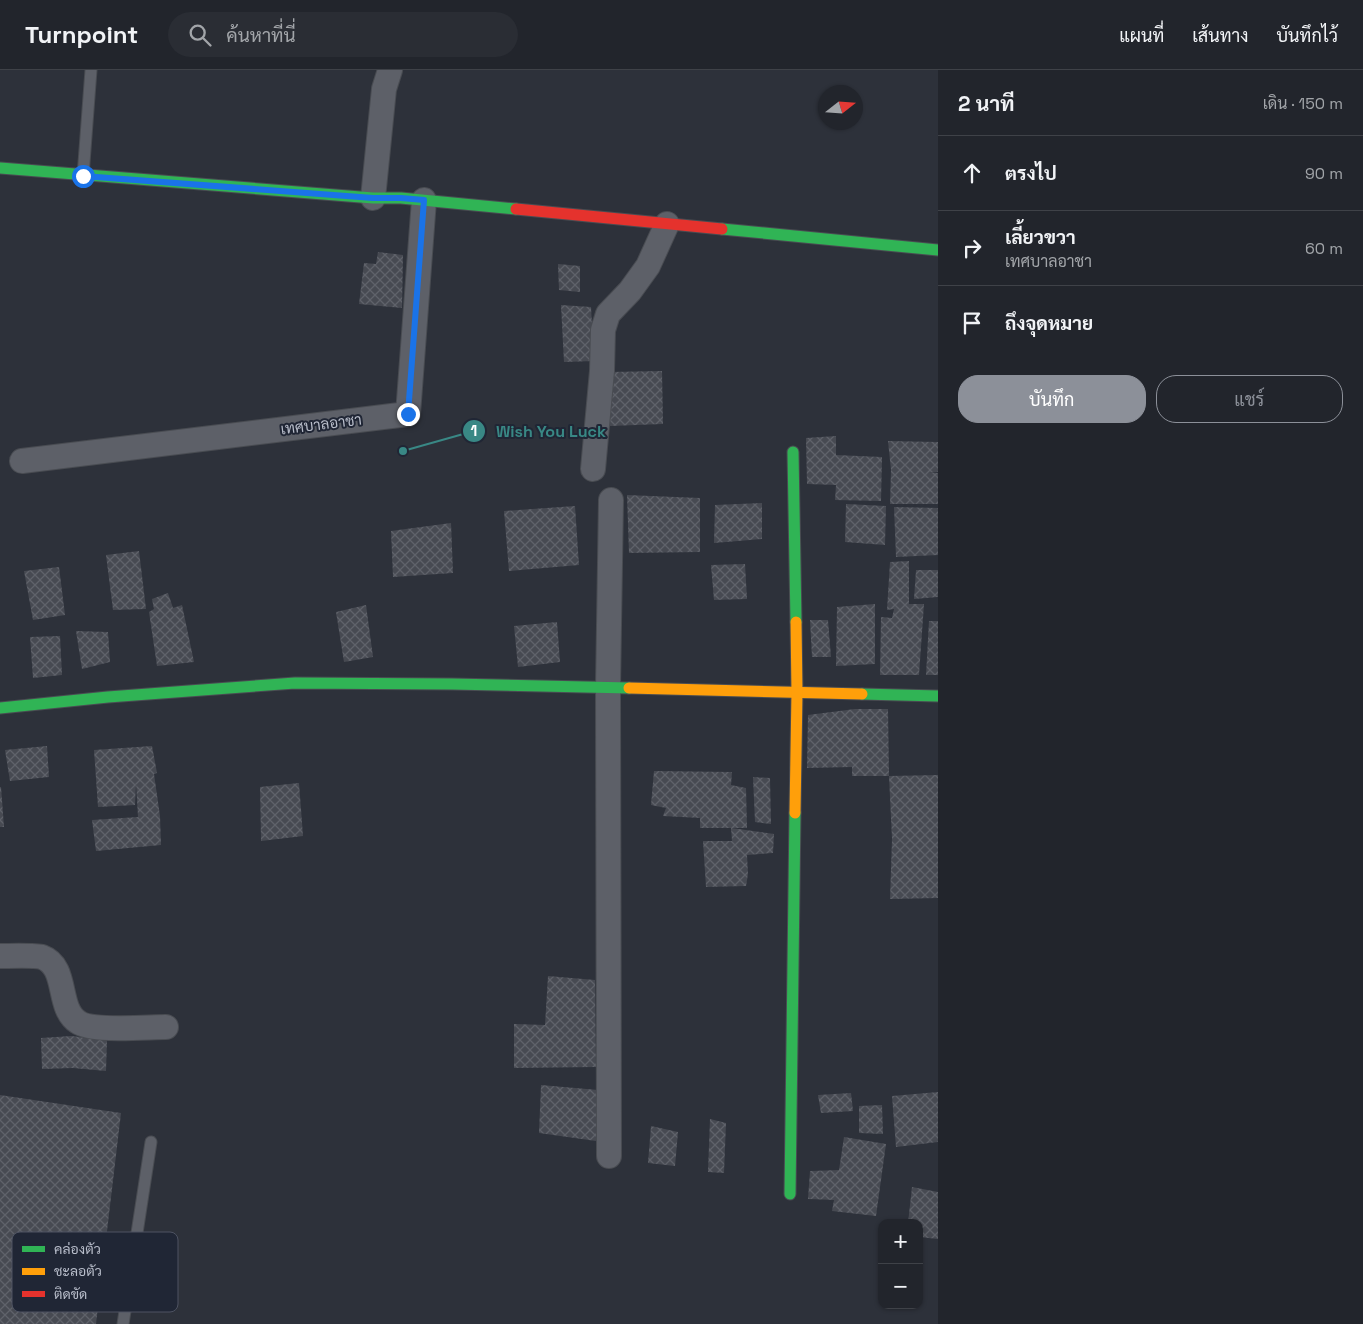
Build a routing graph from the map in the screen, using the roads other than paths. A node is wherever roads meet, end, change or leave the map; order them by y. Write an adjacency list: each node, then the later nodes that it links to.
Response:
1 (91, 70): 4 (lane)
2 (390, 70): 5 (street)
3 (0, 168): 4 (street)
4 (83, 176): 5 (street)
5 (373, 198): 6 (street)
6 (424, 200): 7 (street); 10 (street, เทศบาลอาชา)
7 (667, 224): 8 (street); 11 (street)
8 (938, 250)
9 (793, 452): 14 (street)
10 (22, 461)
11 (593, 469)
12 (611, 500): 13 (street)
13 (608, 688): 14 (street); 16 (street); 20 (street)
14 (797, 692): 15 (street); 21 (street)
15 (938, 696)
16 (0, 708)
17 (0, 956): 18 (street)
18 (166, 1027)
19 (151, 1142): 22 (lane)
20 (609, 1156)
21 (790, 1194)
22 (137, 1232)

